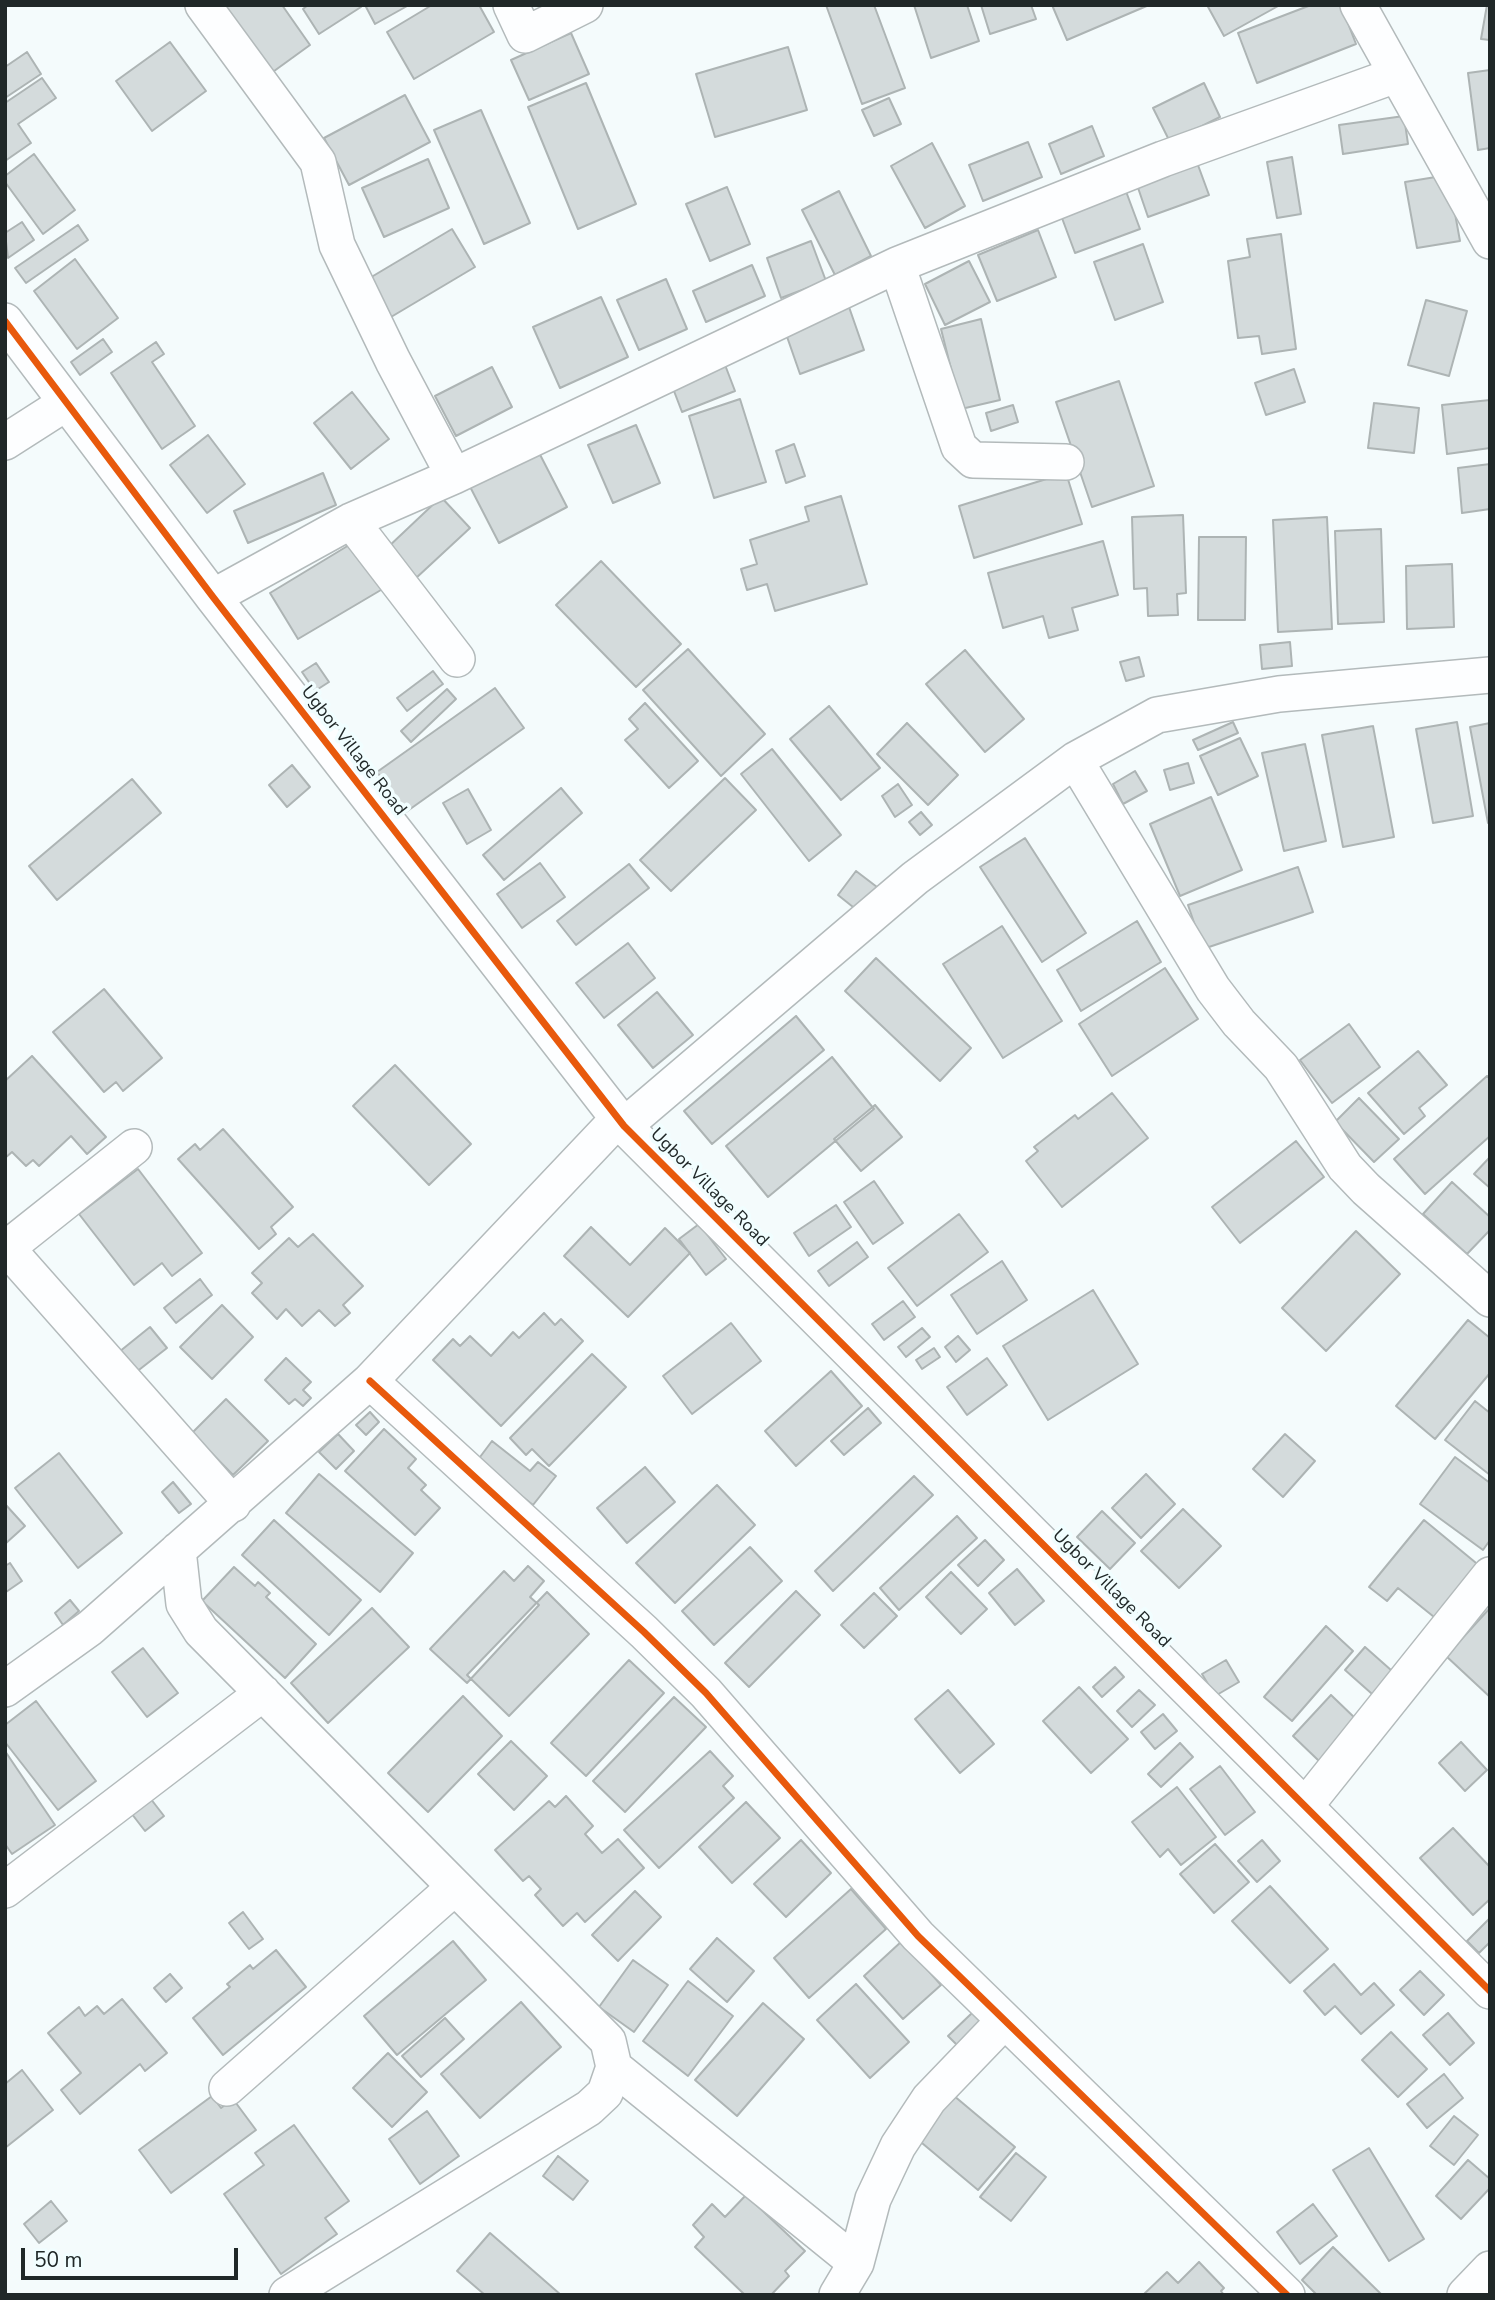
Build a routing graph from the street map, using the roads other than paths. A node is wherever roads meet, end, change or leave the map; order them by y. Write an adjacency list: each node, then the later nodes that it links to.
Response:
1 (203, 5): 12 (street)
2 (511, 5): 3 (street)
3 (585, 5)
4 (1358, 5): 5 (street)
5 (1395, 75): 6 (street); 7 (street)
6 (1490, 241)
7 (897, 265): 11 (street); 12 (street)
8 (5, 321): 9 (street, Ugbor Village Road)
9 (66, 403): 10 (street); 14 (street, Ugbor Village Road)
10 (5, 442)
11 (1066, 462)
12 (454, 476): 13 (street)
13 (351, 521): 14 (street); 15 (street)
14 (214, 597): 18 (street, Ugbor Village Road)
15 (457, 659)
16 (1490, 675): 17 (street)
17 (1075, 760): 18 (street); 21 (street)
18 (622, 1122): 22 (street); 28 (street, Ugbor Village Road)
19 (134, 1147): 20 (street)
20 (6, 1247): 23 (street)
21 (1490, 1299)
22 (370, 1381): 23 (street); 32 (street)
23 (233, 1504): 24 (street)
24 (178, 1550): 26 (street); 27 (street)
25 (1490, 1575): 28 (street)
26 (5, 1689)
27 (263, 1693): 29 (street); 30 (street)
28 (1306, 1805): 31 (street, Ugbor Village Road)
29 (455, 1888): 33 (street); 34 (street)
30 (5, 1890)
31 (1490, 1991)
32 (1004, 2021): 35 (street); 39 (street)
33 (614, 2067): 35 (street); 37 (street)
34 (227, 2088)
35 (856, 2263): 38 (street)
36 (1490, 2269): 40 (street)
37 (287, 2295)
38 (838, 2295)
39 (1287, 2295)
40 (1465, 2295)

